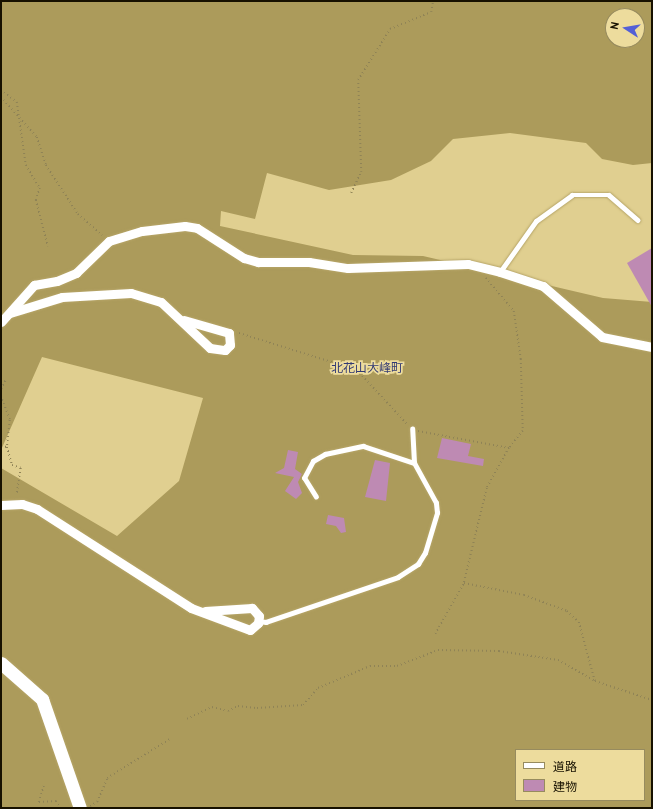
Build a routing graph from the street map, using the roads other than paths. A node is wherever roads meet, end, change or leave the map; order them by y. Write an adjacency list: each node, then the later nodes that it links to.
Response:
1 (638, 220): 2 (lane)
2 (500, 272): 3 (street); 7 (street)
3 (9, 313): 4 (street); 5 (street)
4 (184, 320): 6 (street); 8 (street)
5 (1, 322)
6 (218, 329): 8 (street); 8 (street)
7 (652, 347)
8 (210, 348)
9 (412, 429): 10 (lane)
10 (414, 463): 11 (lane); 14 (lane)
11 (316, 497)
12 (1, 505): 13 (street)
13 (205, 611): 14 (street); 14 (street)
14 (258, 621)
15 (1, 663): 16 (street)
16 (80, 808)

